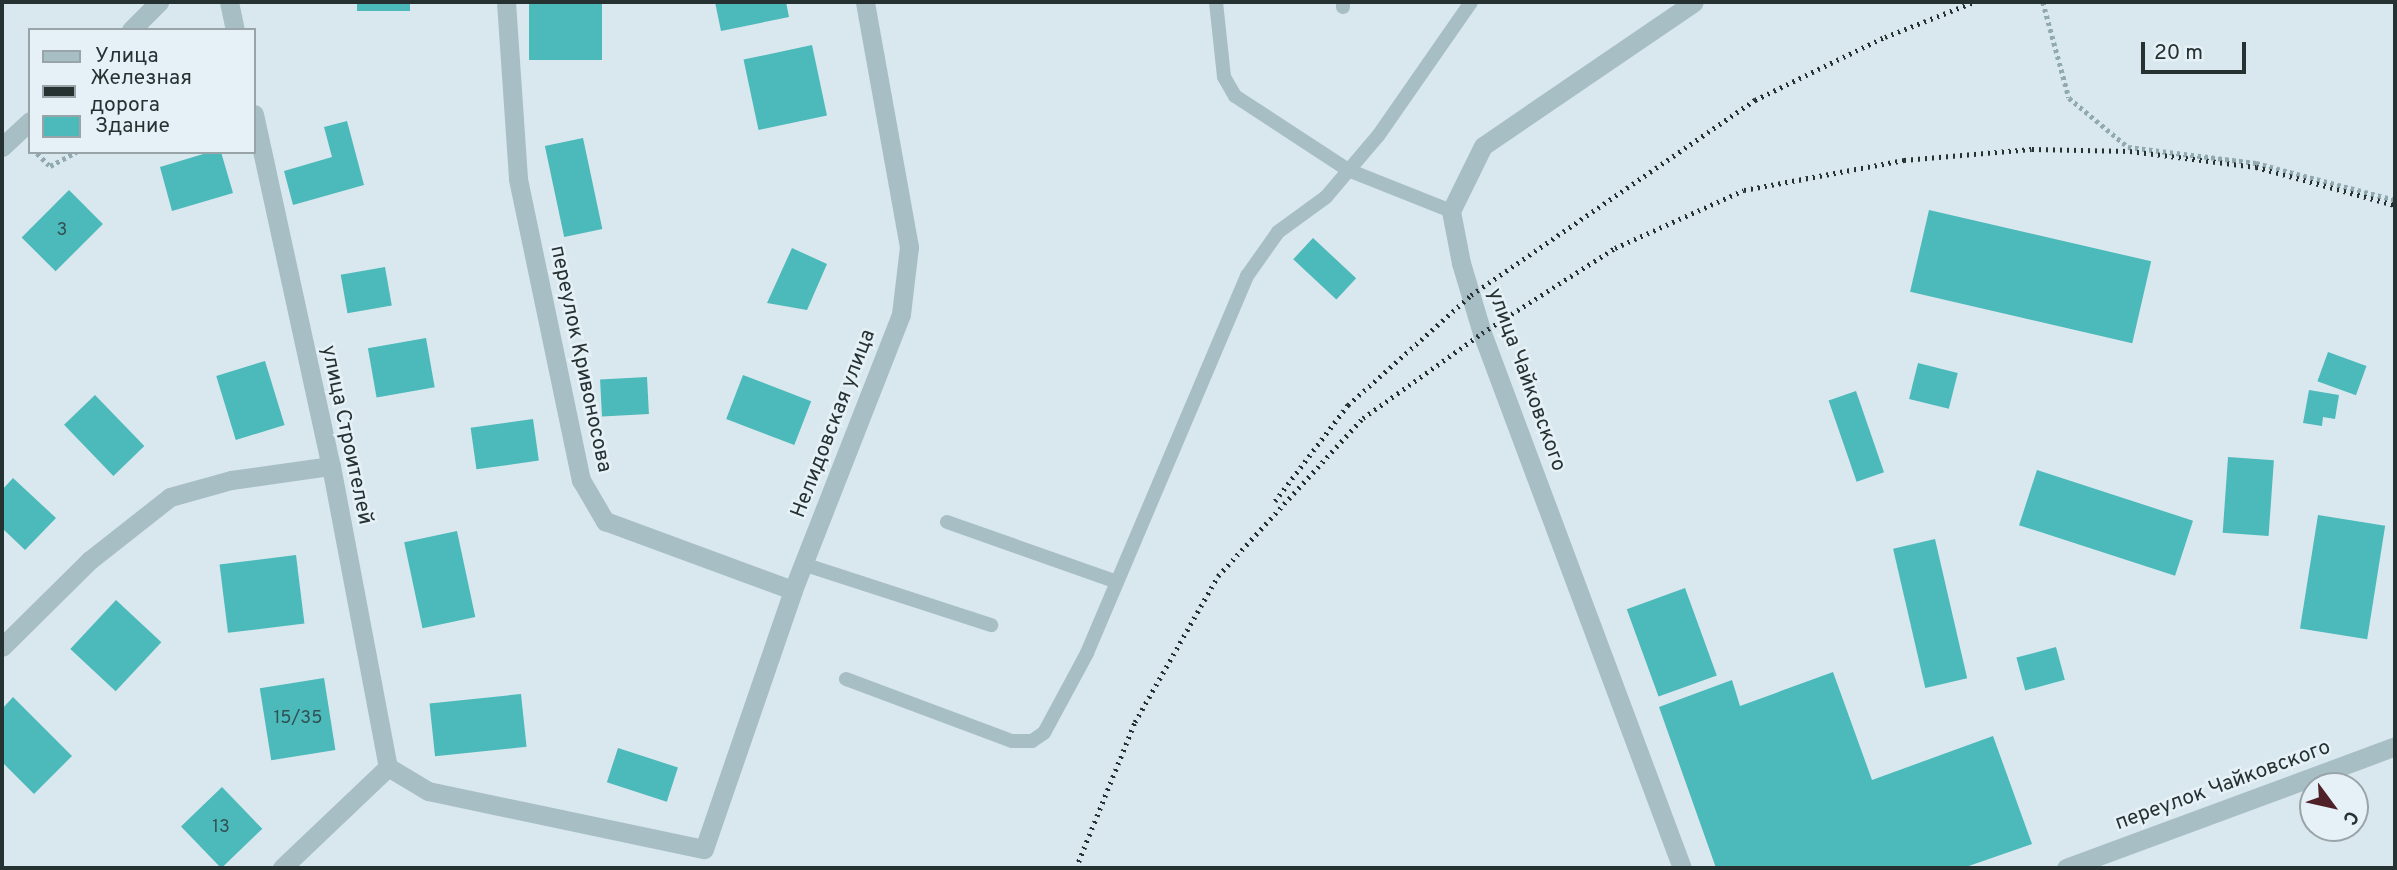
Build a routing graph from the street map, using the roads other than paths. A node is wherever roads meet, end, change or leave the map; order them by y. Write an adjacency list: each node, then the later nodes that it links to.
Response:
1 (159, 2): 8 (street)
2 (229, 2): 9 (street)
3 (506, 2): 19 (street, переулок Кривоносова)
4 (864, 2): 17 (street, Нелидовская улица)
5 (1216, 2): 13 (lane)
6 (1471, 2): 13 (lane)
7 (1694, 2): 14 (street)
8 (133, 28)
9 (235, 28)
10 (28, 123): 12 (street)
11 (256, 123): 15 (street, улица Строителей)
12 (2, 147)
13 (1348, 170): 14 (lane); 18 (lane)
14 (1451, 211): 26 (street, улица Чайковского)
15 (331, 466): 21 (street); 24 (street, улица Строителей)
16 (947, 522): 18 (lane)
17 (803, 564): 19 (street, Нелидовская улица); 20 (lane)
18 (1117, 582): 22 (lane)
19 (793, 590): 24 (street, Нелидовская улица)
20 (990, 625)
21 (2, 647)
22 (846, 679)
23 (2395, 746): 27 (street, переулок Чайковского)
24 (388, 767): 25 (street)
25 (282, 868)
26 (1682, 868)
27 (2066, 868)

